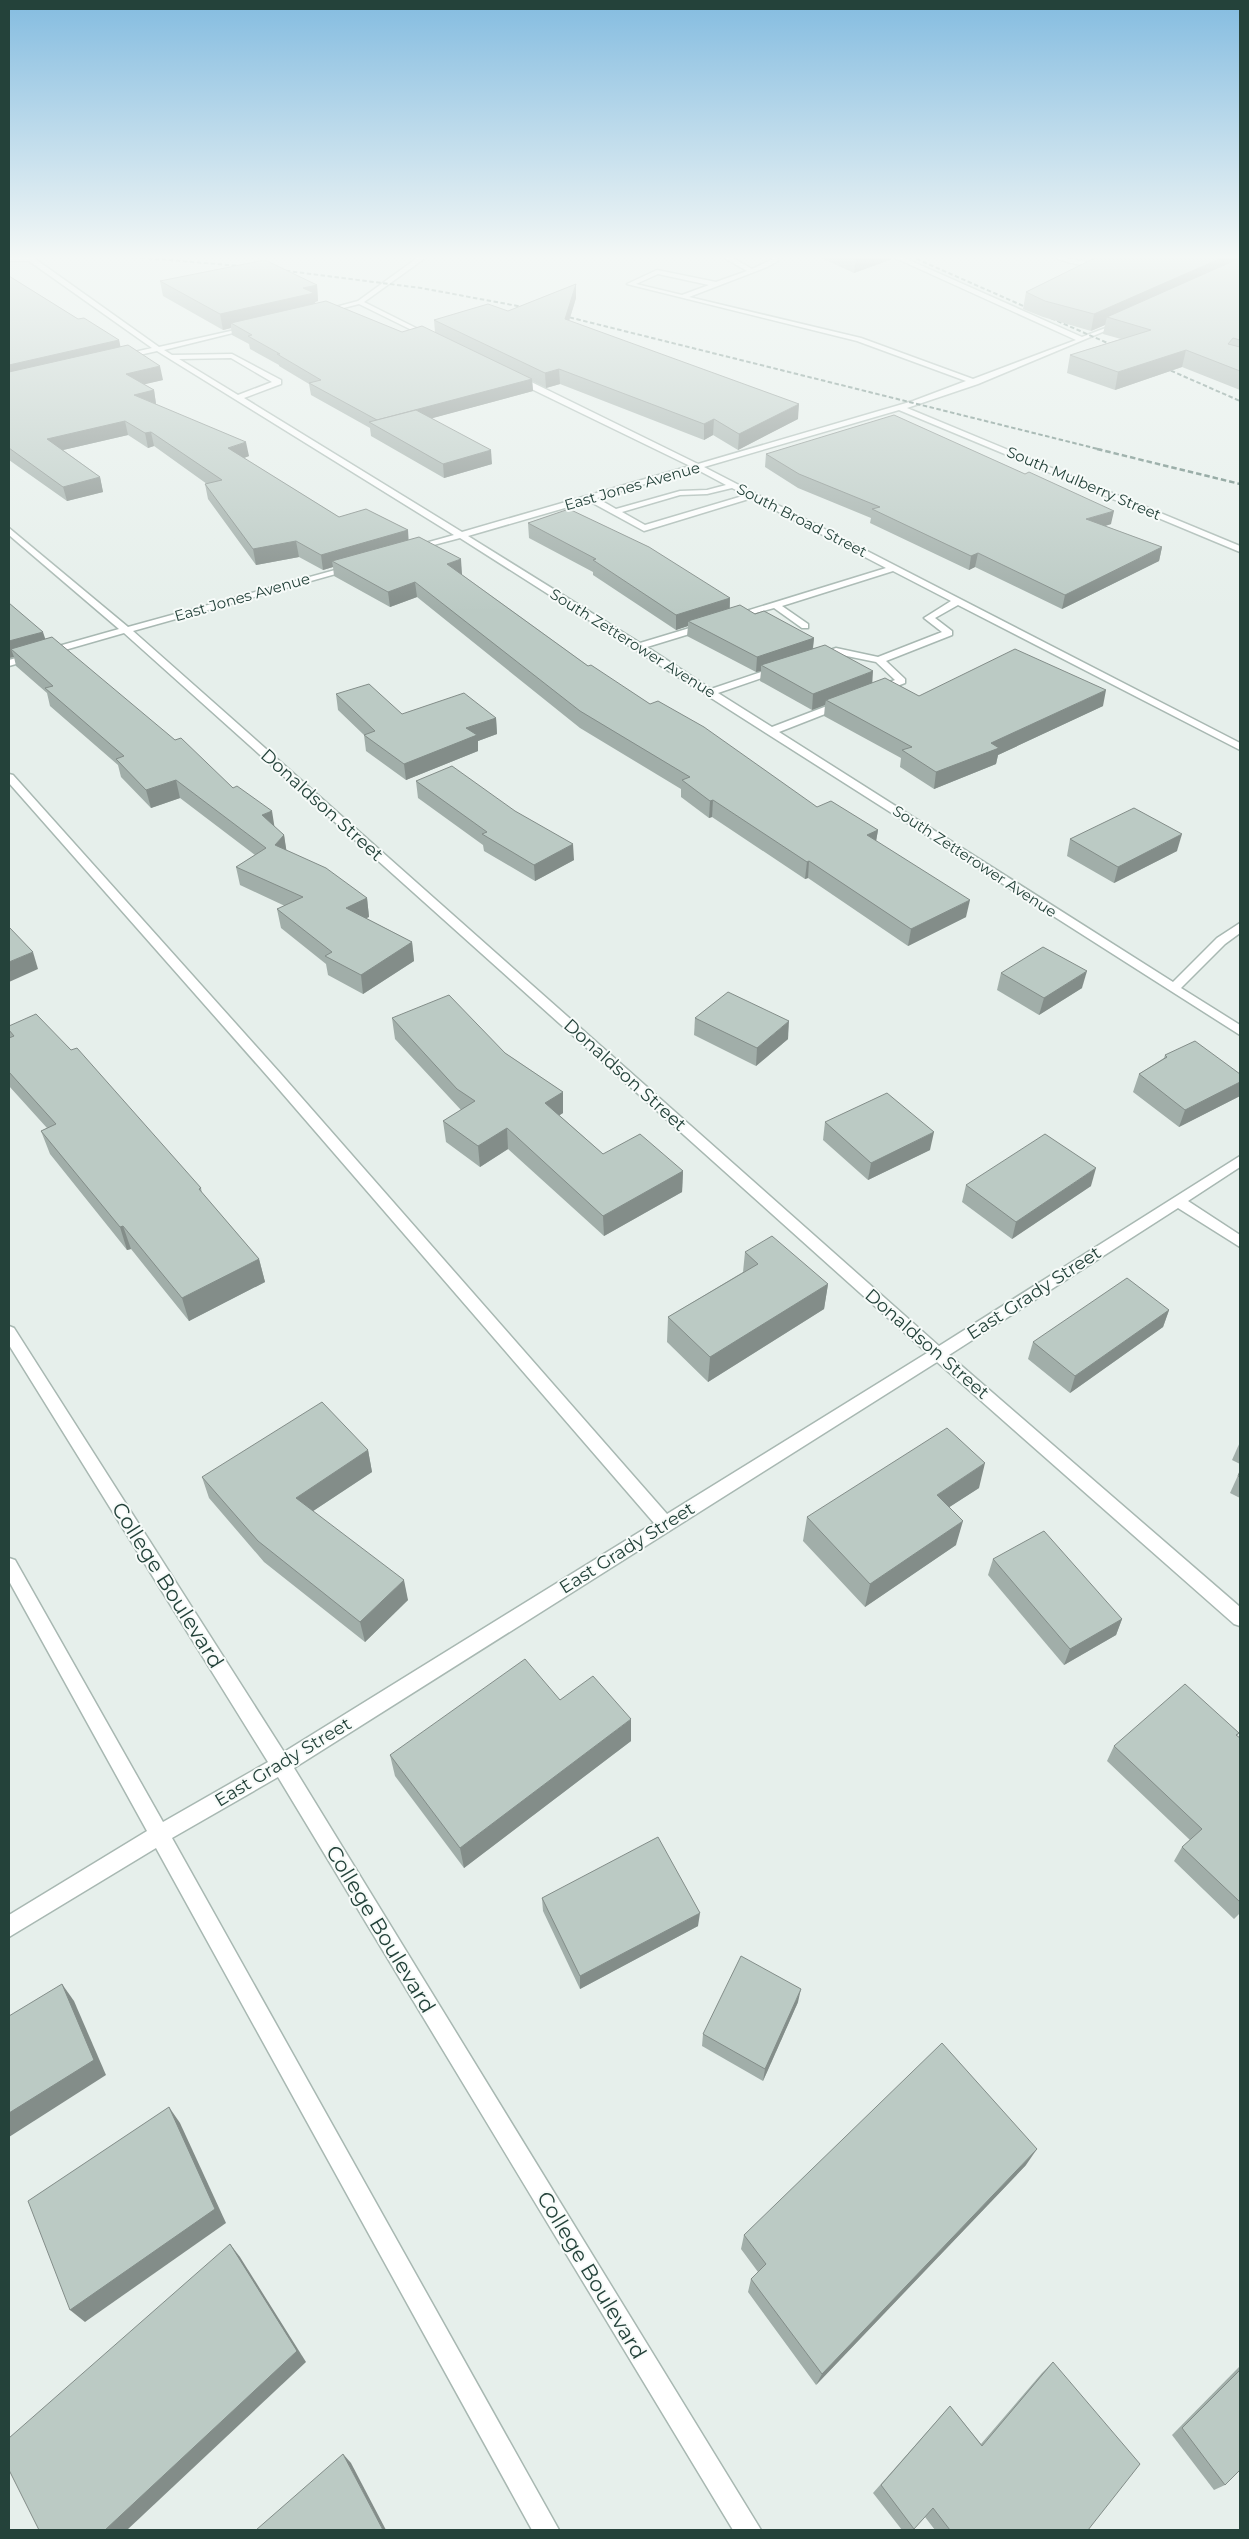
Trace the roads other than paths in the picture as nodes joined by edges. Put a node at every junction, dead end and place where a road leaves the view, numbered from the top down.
1 (199, 374) edge
2 (265, 374) edge
3 (507, 374) edge
4 (955, 374) edge
5 (994, 374) edge
6 (975, 382) junction
7 (238, 398) junction
8 (900, 408) junction
9 (698, 467) junction
10 (734, 485) junction
11 (754, 496) junction
12 (590, 498) junction
13 (614, 512) junction
14 (9, 531) edge
15 (463, 535) junction
16 (1240, 549) edge
17 (406, 551) edge
18 (360, 564) edge
19 (894, 568) junction
20 (958, 601) junction
21 (775, 605) junction
22 (805, 626) dead end
23 (125, 629) junction
24 (638, 647) junction
25 (809, 660) edge
26 (879, 660) junction
27 (9, 664) edge
28 (791, 666) edge
29 (711, 692) junction
30 (771, 731) junction
31 (1240, 747) edge
32 (9, 777) edge
33 (1240, 927) edge
34 (1174, 988) junction
35 (1240, 1030) edge
36 (1240, 1161) edge
37 (1178, 1201) junction
38 (1240, 1242) edge
39 (9, 1332) edge
40 (938, 1354) junction
41 (665, 1524) junction
42 (9, 1565) edge
43 (1240, 1618) edge
44 (281, 1765) junction
45 (158, 1836) junction
46 (9, 1927) edge
47 (546, 2530) edge
48 (748, 2530) edge

1 - 7 street, South Zetterower Avenue
2 - 7 street
3 - 9 street, South Broad Street
4 - 6 street
5 - 6 street, East Jones Avenue
6 - 8 street, East Jones Avenue
7 - 15 street, South Zetterower Avenue
8 - 9 street, East Jones Avenue
8 - 16 street, South Mulberry Street
9 - 10 street, South Broad Street
9 - 12 street, East Jones Avenue
10 - 11 street, South Broad Street
10 - 13 street
11 - 13 street
11 - 19 street, South Broad Street
12 - 13 street
12 - 15 street, East Jones Avenue
14 - 23 street, Donaldson Street
15 - 17 street, East Jones Avenue
15 - 24 street, South Zetterower Avenue
18 - 23 street, East Jones Avenue
19 - 20 street, South Broad Street
19 - 21 street
20 - 26 street
20 - 31 street, South Broad Street
21 - 22 street
21 - 24 street
23 - 27 street, East Jones Avenue
23 - 40 street, Donaldson Street
24 - 29 street, South Zetterower Avenue
25 - 26 street
26 - 30 street
28 - 29 street
29 - 30 street, South Zetterower Avenue
30 - 34 street, South Zetterower Avenue
32 - 41 street
33 - 34 street
34 - 35 street, South Zetterower Avenue
36 - 37 street, East Grady Street
37 - 38 street
37 - 40 street, East Grady Street
39 - 44 street, College Boulevard
40 - 41 street, East Grady Street
40 - 43 street, Donaldson Street
41 - 44 street, East Grady Street
42 - 45 street
44 - 45 street, East Grady Street
44 - 48 street, College Boulevard
45 - 46 street, East Grady Street
45 - 47 street

